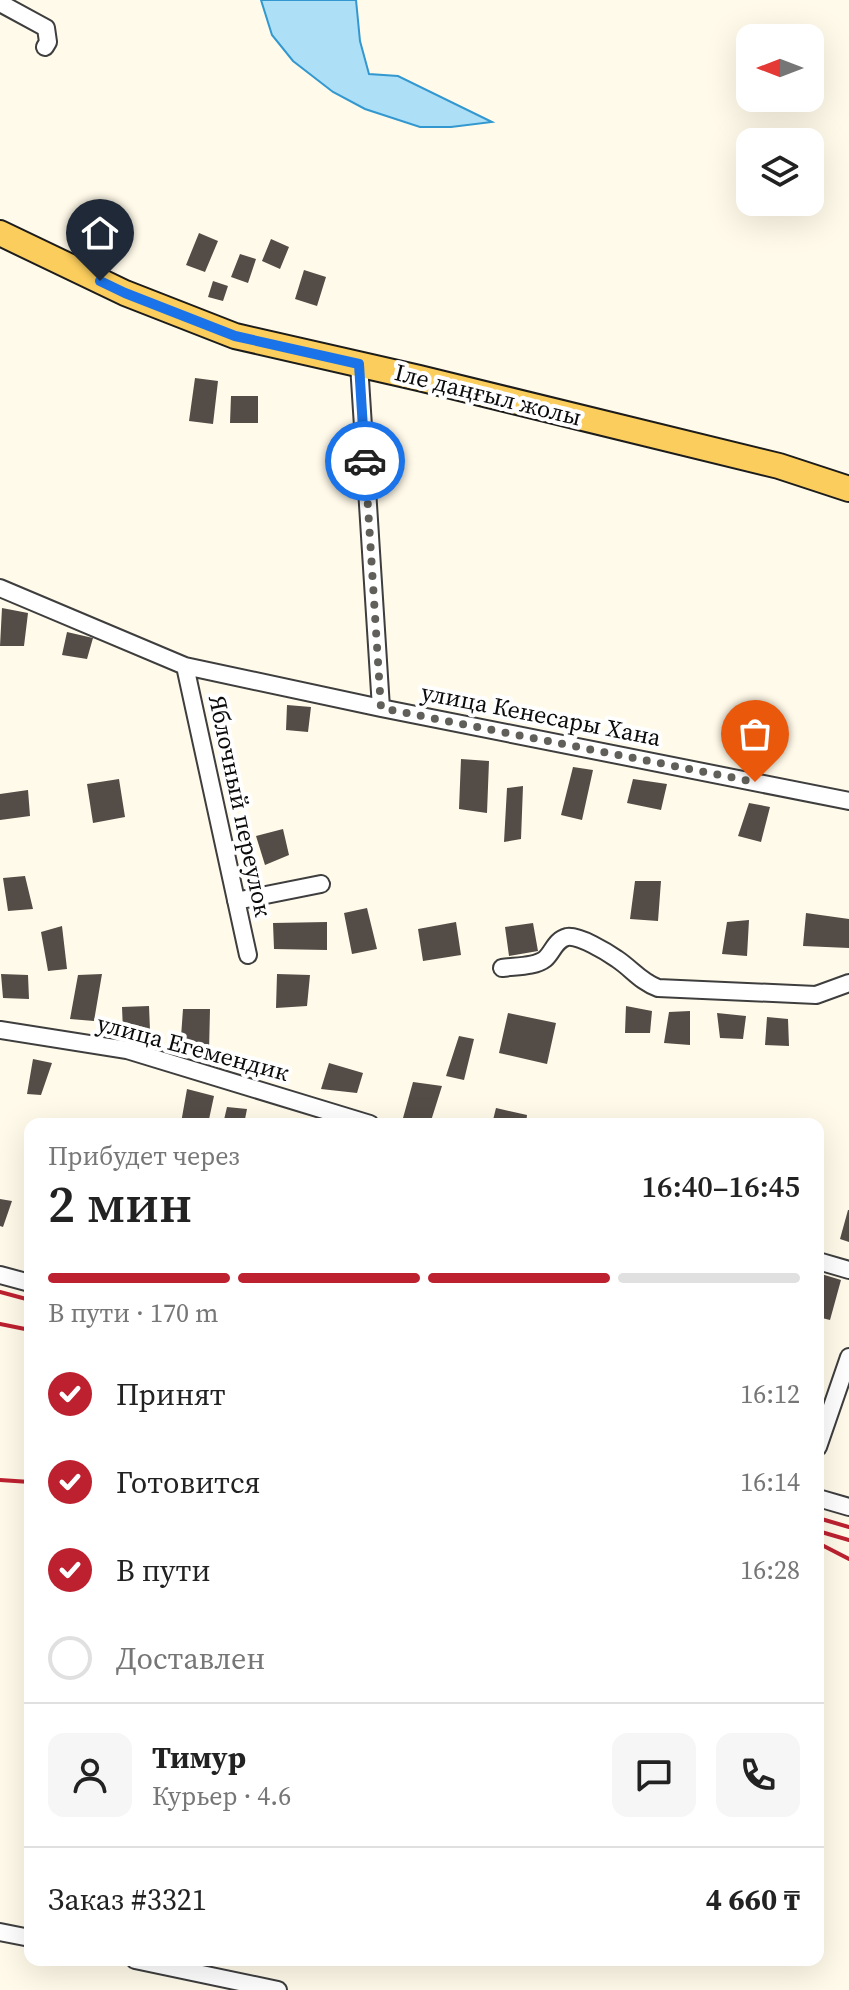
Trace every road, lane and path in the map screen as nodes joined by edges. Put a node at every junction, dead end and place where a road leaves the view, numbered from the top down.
1 (0, 3) edge
2 (45, 47) dead end
3 (0, 233) edge
4 (359, 364) junction
5 (849, 489) edge
6 (0, 588) edge
7 (185, 666) junction
8 (381, 708) junction
9 (849, 801) edge
10 (321, 884) dead end
11 (236, 901) junction
12 (248, 955) dead end
13 (502, 968) dead end
14 (849, 983) edge
15 (0, 1030) edge
16 (350, 1118) edge
17 (824, 1263) edge
18 (849, 1270) edge
19 (0, 1275) edge
20 (24, 1281) edge
21 (849, 1357) edge
22 (824, 1430) edge
23 (824, 1500) edge
24 (849, 1507) edge
25 (0, 1932) edge
26 (24, 1937) edge
27 (164, 1966) edge
28 (278, 1990) edge

1 - 2 street
3 - 4 main road, Іле даңғыл жолы
4 - 5 main road, Іле даңғыл жолы
4 - 8 street
6 - 7 street, улица Кенесары Хана
7 - 8 street, улица Кенесары Хана
7 - 11 street, Яблочный переулок
8 - 9 street, улица Кенесары Хана
10 - 11 street
11 - 12 street, Яблочный переулок
13 - 14 street
15 - 16 street, улица Егемендик
17 - 18 street
19 - 20 street
21 - 22 street
23 - 24 street
25 - 26 street
27 - 28 street

